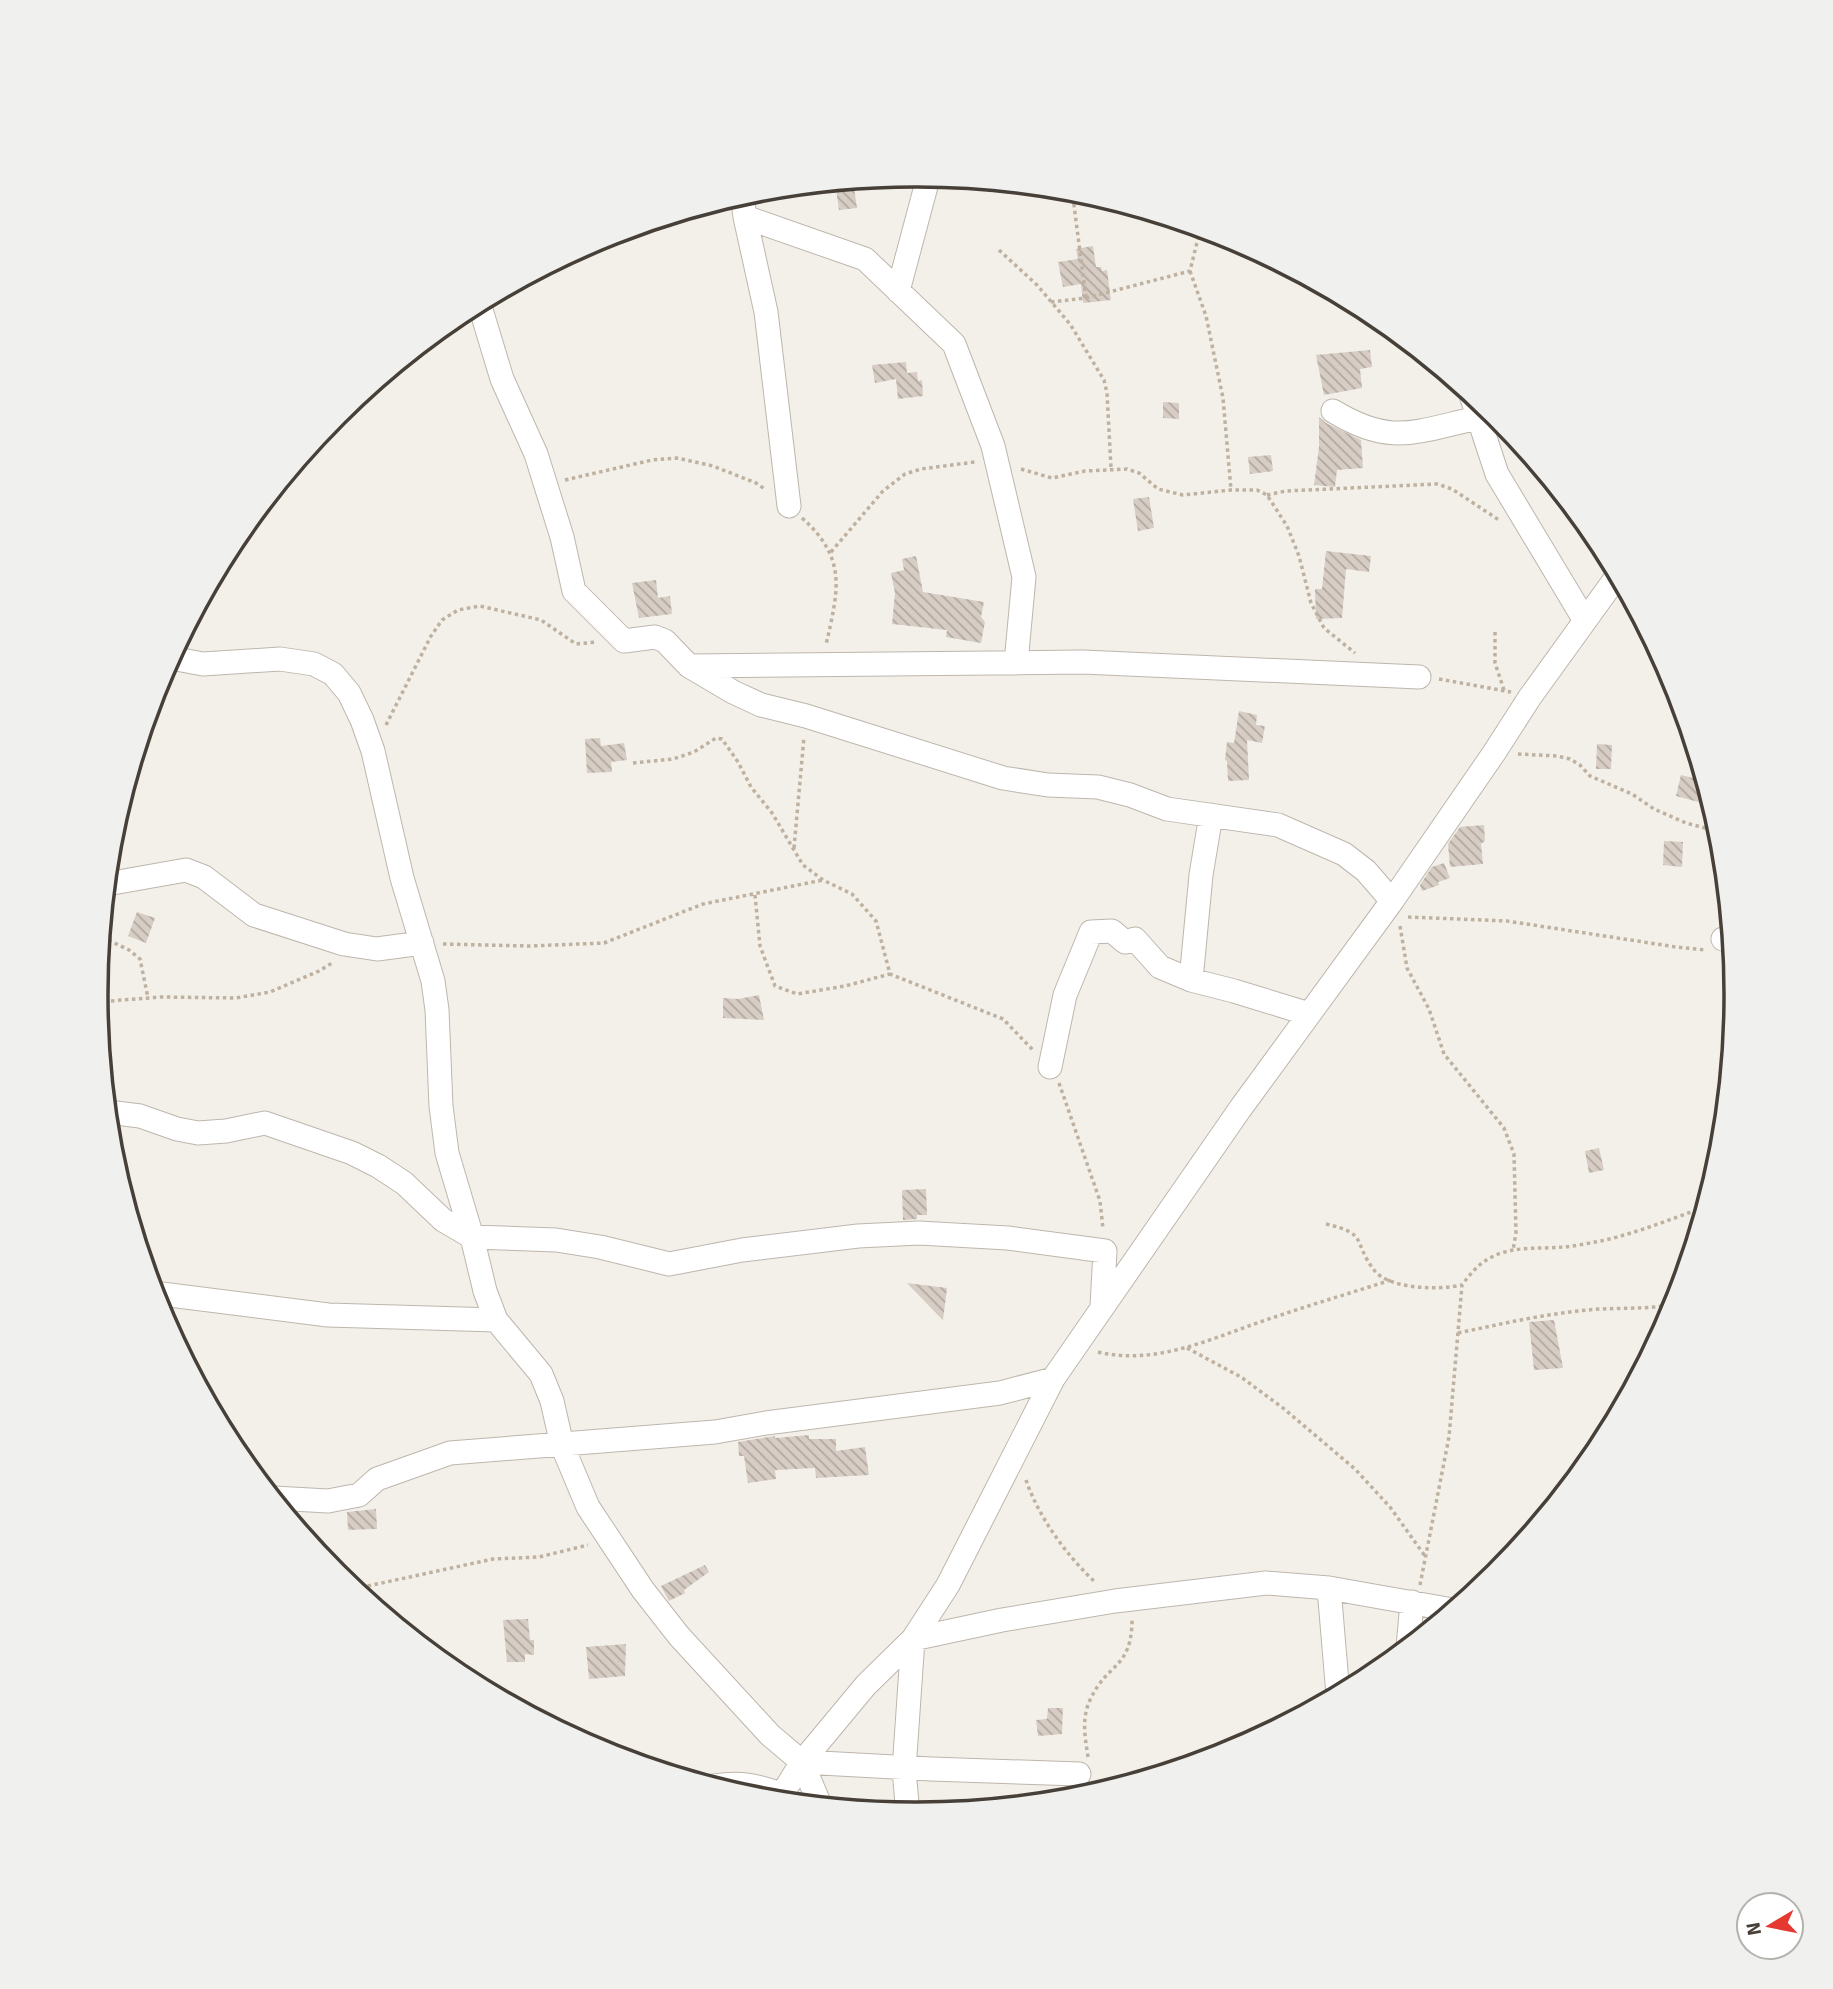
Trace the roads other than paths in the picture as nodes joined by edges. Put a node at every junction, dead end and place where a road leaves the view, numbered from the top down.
1 (926, 187) edge
2 (744, 206) edge
3 (898, 291) junction
4 (482, 314) edge
5 (1333, 411) dead end
6 (1476, 412) edge
7 (1478, 418) junction
8 (789, 506) road end
9 (1611, 584) edge
10 (1584, 619) junction
11 (181, 660) edge
12 (1016, 663) junction
13 (689, 666) junction
14 (1419, 677) road end
15 (1211, 816) junction
16 (116, 882) edge
17 (1392, 901) junction
18 (422, 943) junction
19 (1191, 980) junction
20 (1309, 1014) junction
21 (1050, 1067) road end
22 (117, 1113) edge
23 (472, 1237) junction
24 (166, 1295) edge
25 (1102, 1306) junction
26 (496, 1320) junction
27 (1053, 1379) junction
28 (562, 1445) junction
29 (285, 1499) edge
30 (1329, 1587) junction
31 (1414, 1602) junction
32 (1442, 1608) edge
33 (1410, 1635) edge
34 (913, 1639) junction
35 (1337, 1683) edge
36 (802, 1762) junction
37 (904, 1768) junction
38 (1084, 1769) road end
39 (784, 1791) edge
40 (816, 1797) edge
41 (907, 1802) edge

1 - 3 street
2 - 3 street
2 - 8 street
3 - 12 street
4 - 13 street
5 - 7 street
6 - 7 street
7 - 10 street
9 - 10 street
10 - 17 street
11 - 18 street
12 - 13 street
12 - 14 street
13 - 15 street
15 - 17 street
15 - 19 street
16 - 18 street
17 - 20 street
18 - 23 street
19 - 20 street
19 - 21 street
20 - 25 street
22 - 23 street
23 - 25 street
23 - 26 street
24 - 26 street
25 - 27 street
26 - 28 street
27 - 28 street
27 - 34 street
28 - 29 street
28 - 36 street
30 - 31 street
30 - 34 street
30 - 35 street
31 - 32 street
31 - 33 street
34 - 36 street
34 - 37 street
36 - 37 street
36 - 39 street
36 - 40 street
37 - 38 street
37 - 41 street

